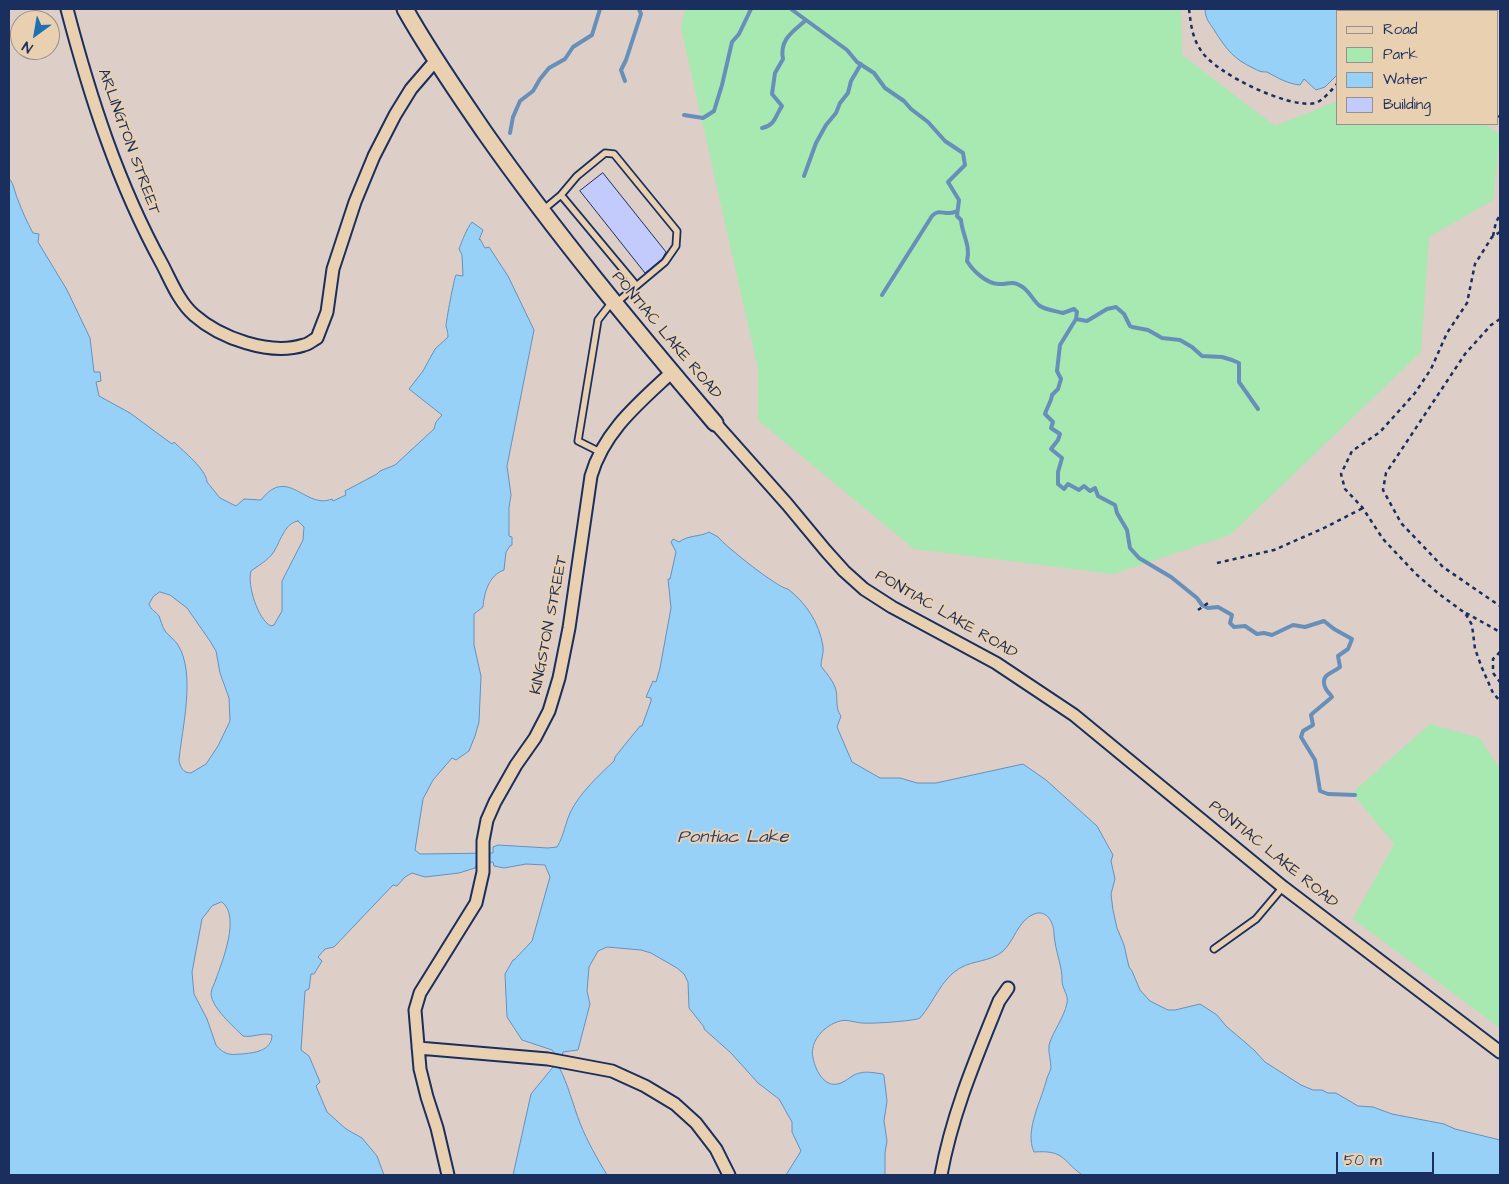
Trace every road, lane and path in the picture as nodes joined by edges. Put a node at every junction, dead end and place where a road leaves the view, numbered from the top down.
1 (67, 9) edge
2 (405, 9) edge
3 (1189, 9) edge
4 (436, 60) junction
5 (1336, 85) edge
6 (561, 195) junction
7 (541, 211) junction
8 (1500, 215) edge
9 (1500, 232) edge
10 (1492, 238) junction
11 (636, 285) junction
12 (614, 302) junction
13 (1500, 319) edge
14 (672, 372) junction
15 (715, 423) joint
16 (600, 452) junction
17 (1363, 508) junction
18 (1217, 563) dead end
19 (1208, 603) dead end
20 (1500, 606) edge
21 (1198, 610) dead end
22 (1465, 612) junction
23 (1500, 632) edge
24 (1500, 652) edge
25 (1500, 682) edge
26 (1500, 701) edge
27 (1283, 887) junction
28 (1214, 949) dead end
29 (1008, 988) dead end
30 (418, 1048) junction
31 (1500, 1052) edge
32 (448, 1175) edge
33 (729, 1175) edge
34 (941, 1175) edge

1 - 4 street, ARLINGTON STREET
2 - 4 street, PONTIAC LAKE ROAD
3 - 5 path
4 - 7 street, PONTIAC LAKE ROAD
6 - 7 lane
6 - 11 lane
6 - 11 lane
7 - 12 street, PONTIAC LAKE ROAD
8 - 10 path
9 - 10 path
10 - 17 path
11 - 12 lane
12 - 14 street, PONTIAC LAKE ROAD
12 - 16 lane
13 - 20 path
14 - 15 street, PONTIAC LAKE ROAD
14 - 16 street, KINGSTON STREET
15 - 27 street, PONTIAC LAKE ROAD
16 - 30 street, KINGSTON STREET
17 - 18 path
17 - 22 path
19 - 21 path
22 - 23 path
22 - 26 path
24 - 25 path
27 - 28 lane
27 - 31 street, PONTIAC LAKE ROAD
29 - 34 street
30 - 32 street, KINGSTON STREET
30 - 33 street

